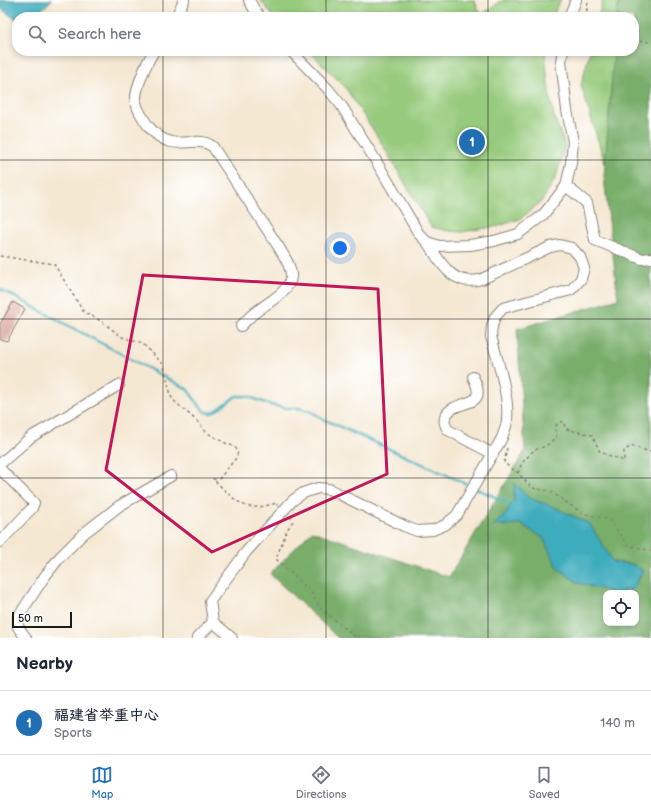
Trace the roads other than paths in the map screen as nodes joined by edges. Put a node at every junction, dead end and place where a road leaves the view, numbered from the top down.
1 (184, 0) edge
2 (249, 0) edge
3 (576, 0) edge
4 (178, 12) edge
5 (256, 12) edge
6 (571, 12) edge
7 (151, 56) edge
8 (296, 56) edge
9 (562, 56) edge
10 (566, 186) junction
11 (427, 242) junction
12 (651, 258) edge
13 (241, 326) dead end
14 (473, 377) dead end
15 (119, 385) dead end
16 (493, 454) junction
17 (0, 464) edge
18 (0, 469) edge
19 (171, 476) dead end
20 (0, 542) edge
21 (213, 622) junction
22 (26, 638) edge
23 (197, 638) edge
24 (232, 638) edge

1 - 4 street
2 - 5 street
3 - 6 street
7 - 13 street
8 - 11 street
9 - 10 street
10 - 11 street
10 - 12 street
11 - 16 street
14 - 16 street
15 - 17 street
16 - 21 street
18 - 20 street
19 - 22 street
21 - 23 street
21 - 24 street

